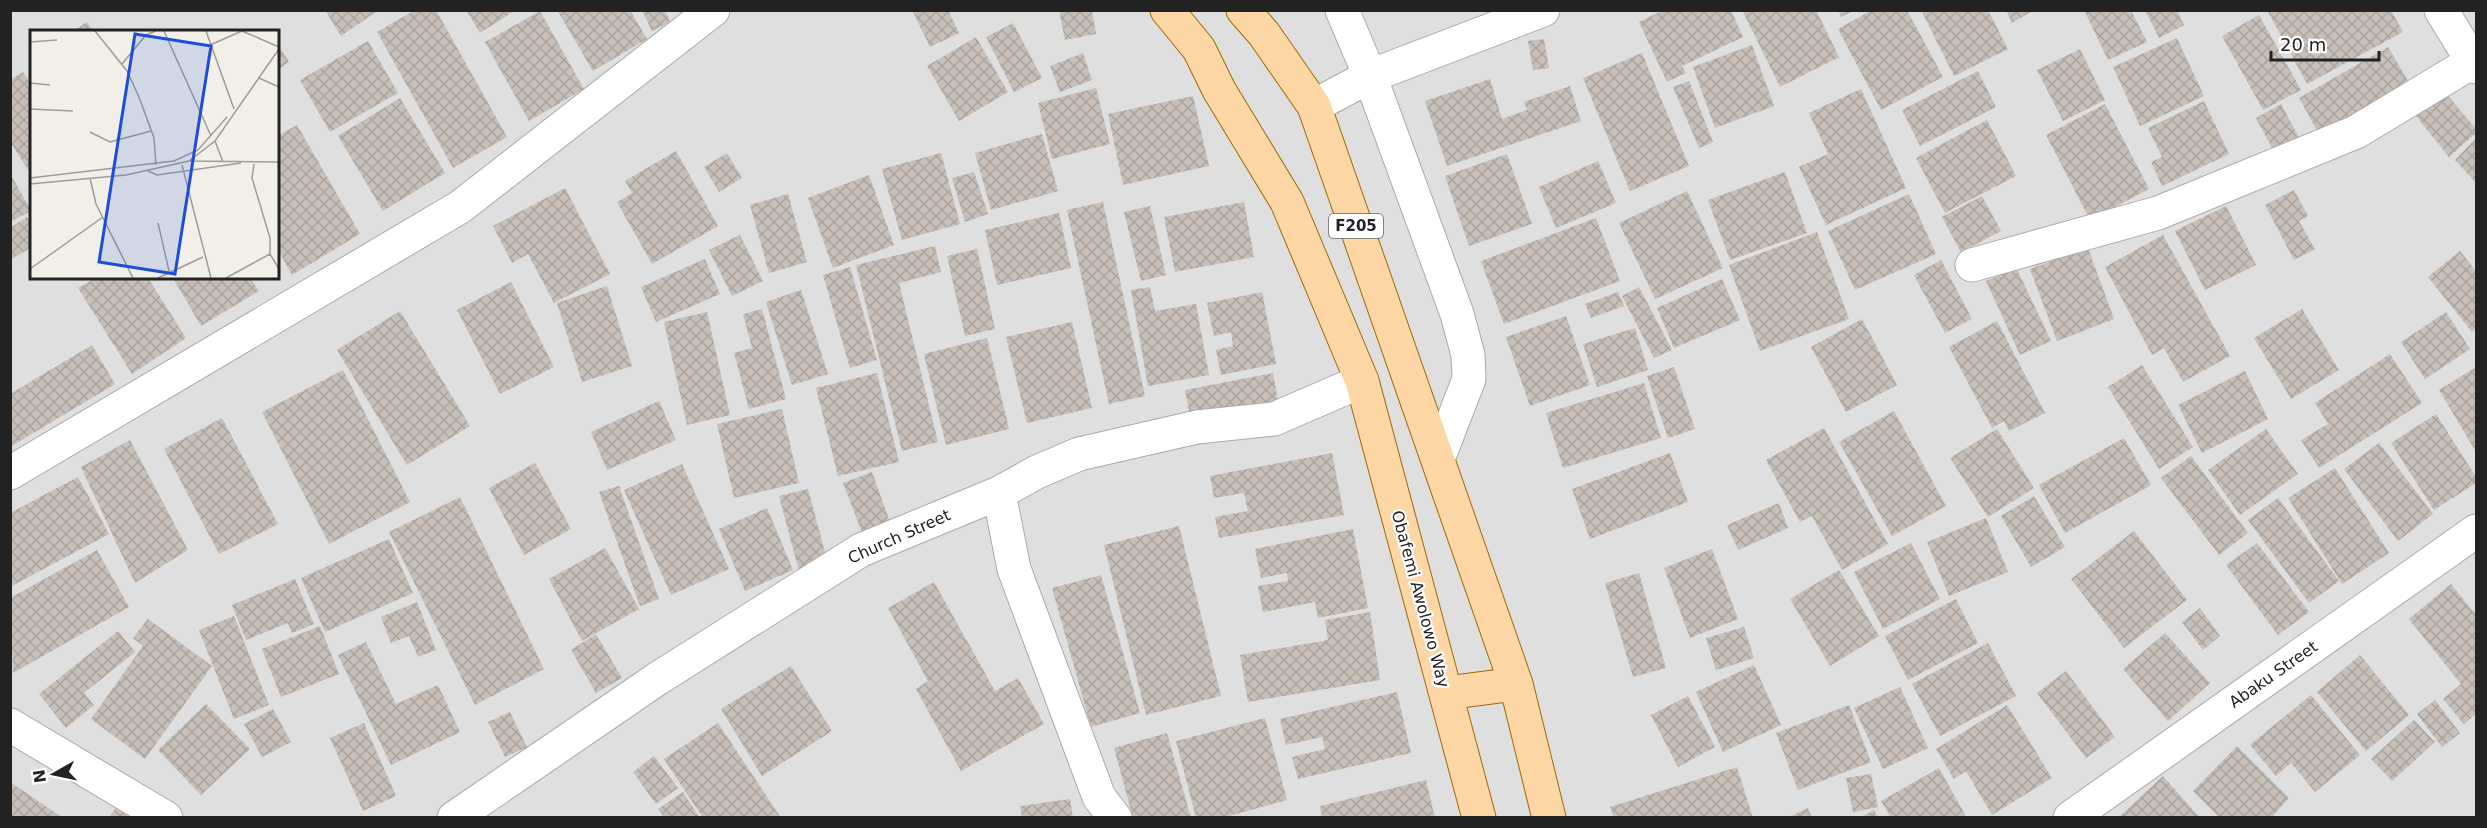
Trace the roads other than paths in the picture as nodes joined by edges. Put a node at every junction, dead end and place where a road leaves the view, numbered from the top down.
1 (712, 10) edge
2 (1167, 10) edge
3 (1243, 10) edge
4 (1342, 10) edge
5 (1543, 10) edge
6 (2440, 10) edge
7 (2474, 64) edge
8 (1370, 76) junction
9 (1314, 106) junction
10 (1972, 265) dead end
11 (1362, 381) junction
12 (1438, 459) junction
13 (10, 473) edge
14 (999, 493) junction
15 (2476, 531) edge
16 (1516, 684) junction
17 (1446, 693) junction
18 (10, 725) edge
19 (166, 818) edge
20 (454, 818) edge
21 (1115, 818) edge
22 (1479, 818) edge
23 (1550, 818) edge
24 (2070, 818) edge

1 - 13 street
2 - 11 main road, Obafemi Awolowo Way
3 - 9 main road, F205
4 - 8 street
5 - 8 street
6 - 7 street
7 - 10 street
8 - 9 street
8 - 12 street
9 - 12 main road, F205
11 - 14 street, Church Street
11 - 17 main road, Obafemi Awolowo Way
12 - 16 main road, F205
14 - 20 street, Church Street
14 - 21 street
15 - 24 street, Abaku Street
16 - 17 main road
16 - 23 main road, F205
17 - 22 main road, Obafemi Awolowo Way
18 - 19 street

